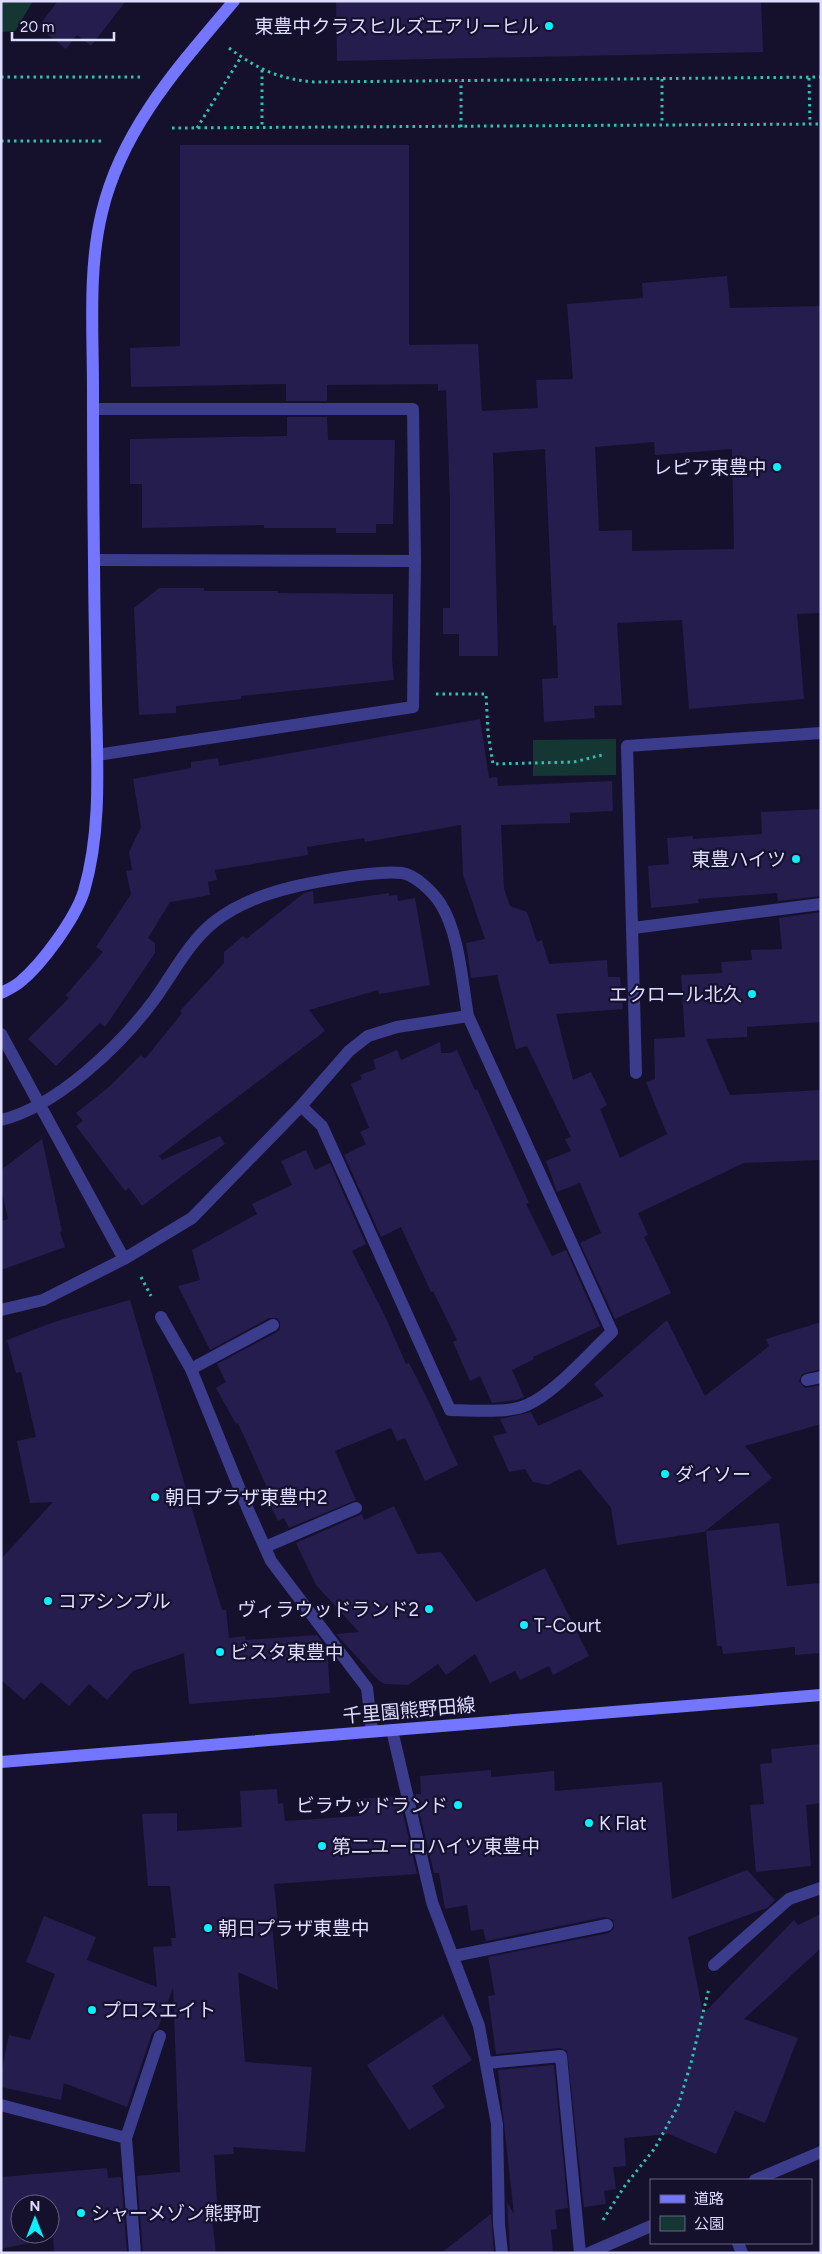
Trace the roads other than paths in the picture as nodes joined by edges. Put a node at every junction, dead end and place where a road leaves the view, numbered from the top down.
1 (234, 1) edge
2 (93, 410) junction
3 (94, 560) junction
4 (415, 561) junction
5 (821, 733) edge
6 (97, 755) junction
7 (821, 904) edge
8 (633, 928) junction
9 (1, 993) edge
10 (468, 1016) junction
11 (1, 1034) edge
12 (636, 1073) dead end
13 (39, 1104) junction
14 (301, 1106) junction
15 (1, 1120) edge
16 (124, 1259) junction
17 (1, 1310) edge
18 (162, 1317) road end
19 (273, 1325) dead end
20 (191, 1368) junction
21 (821, 1377) edge
22 (807, 1380) dead end
23 (356, 1508) dead end
24 (265, 1547) junction
25 (821, 1695) edge
26 (392, 1730) junction
27 (372, 1732) junction
28 (1, 1762) edge
29 (821, 1888) edge
30 (607, 1926) dead end
31 (454, 1956) junction
32 (714, 1965) road end
33 (160, 2036) dead end
34 (487, 2062) junction
35 (1, 2105) edge
36 (126, 2138) junction
37 (821, 2152) edge
38 (757, 2179) edge
39 (650, 2226) edge
40 (135, 2253) edge
41 (502, 2253) edge
42 (580, 2253) edge
43 (589, 2253) edge

1 - 2 street
2 - 3 street
2 - 4 street
3 - 4 street
3 - 6 street
4 - 6 street
5 - 8 street
6 - 9 street
7 - 8 street
8 - 12 street
10 - 13 street
10 - 14 street
10 - 14 street
11 - 13 street
13 - 15 street
13 - 16 street
14 - 16 street
16 - 17 street
18 - 20 street
19 - 20 street
20 - 24 street
21 - 22 street
23 - 24 street
24 - 27 street
25 - 26 street, 千里園熊野田線
26 - 27 street, 千里園熊野田線
26 - 31 street
27 - 28 street, 千里園熊野田線
29 - 32 street
30 - 31 street
31 - 34 street
33 - 36 street
34 - 41 street
34 - 42 street
35 - 36 street
36 - 40 street
37 - 38 street
39 - 43 street

